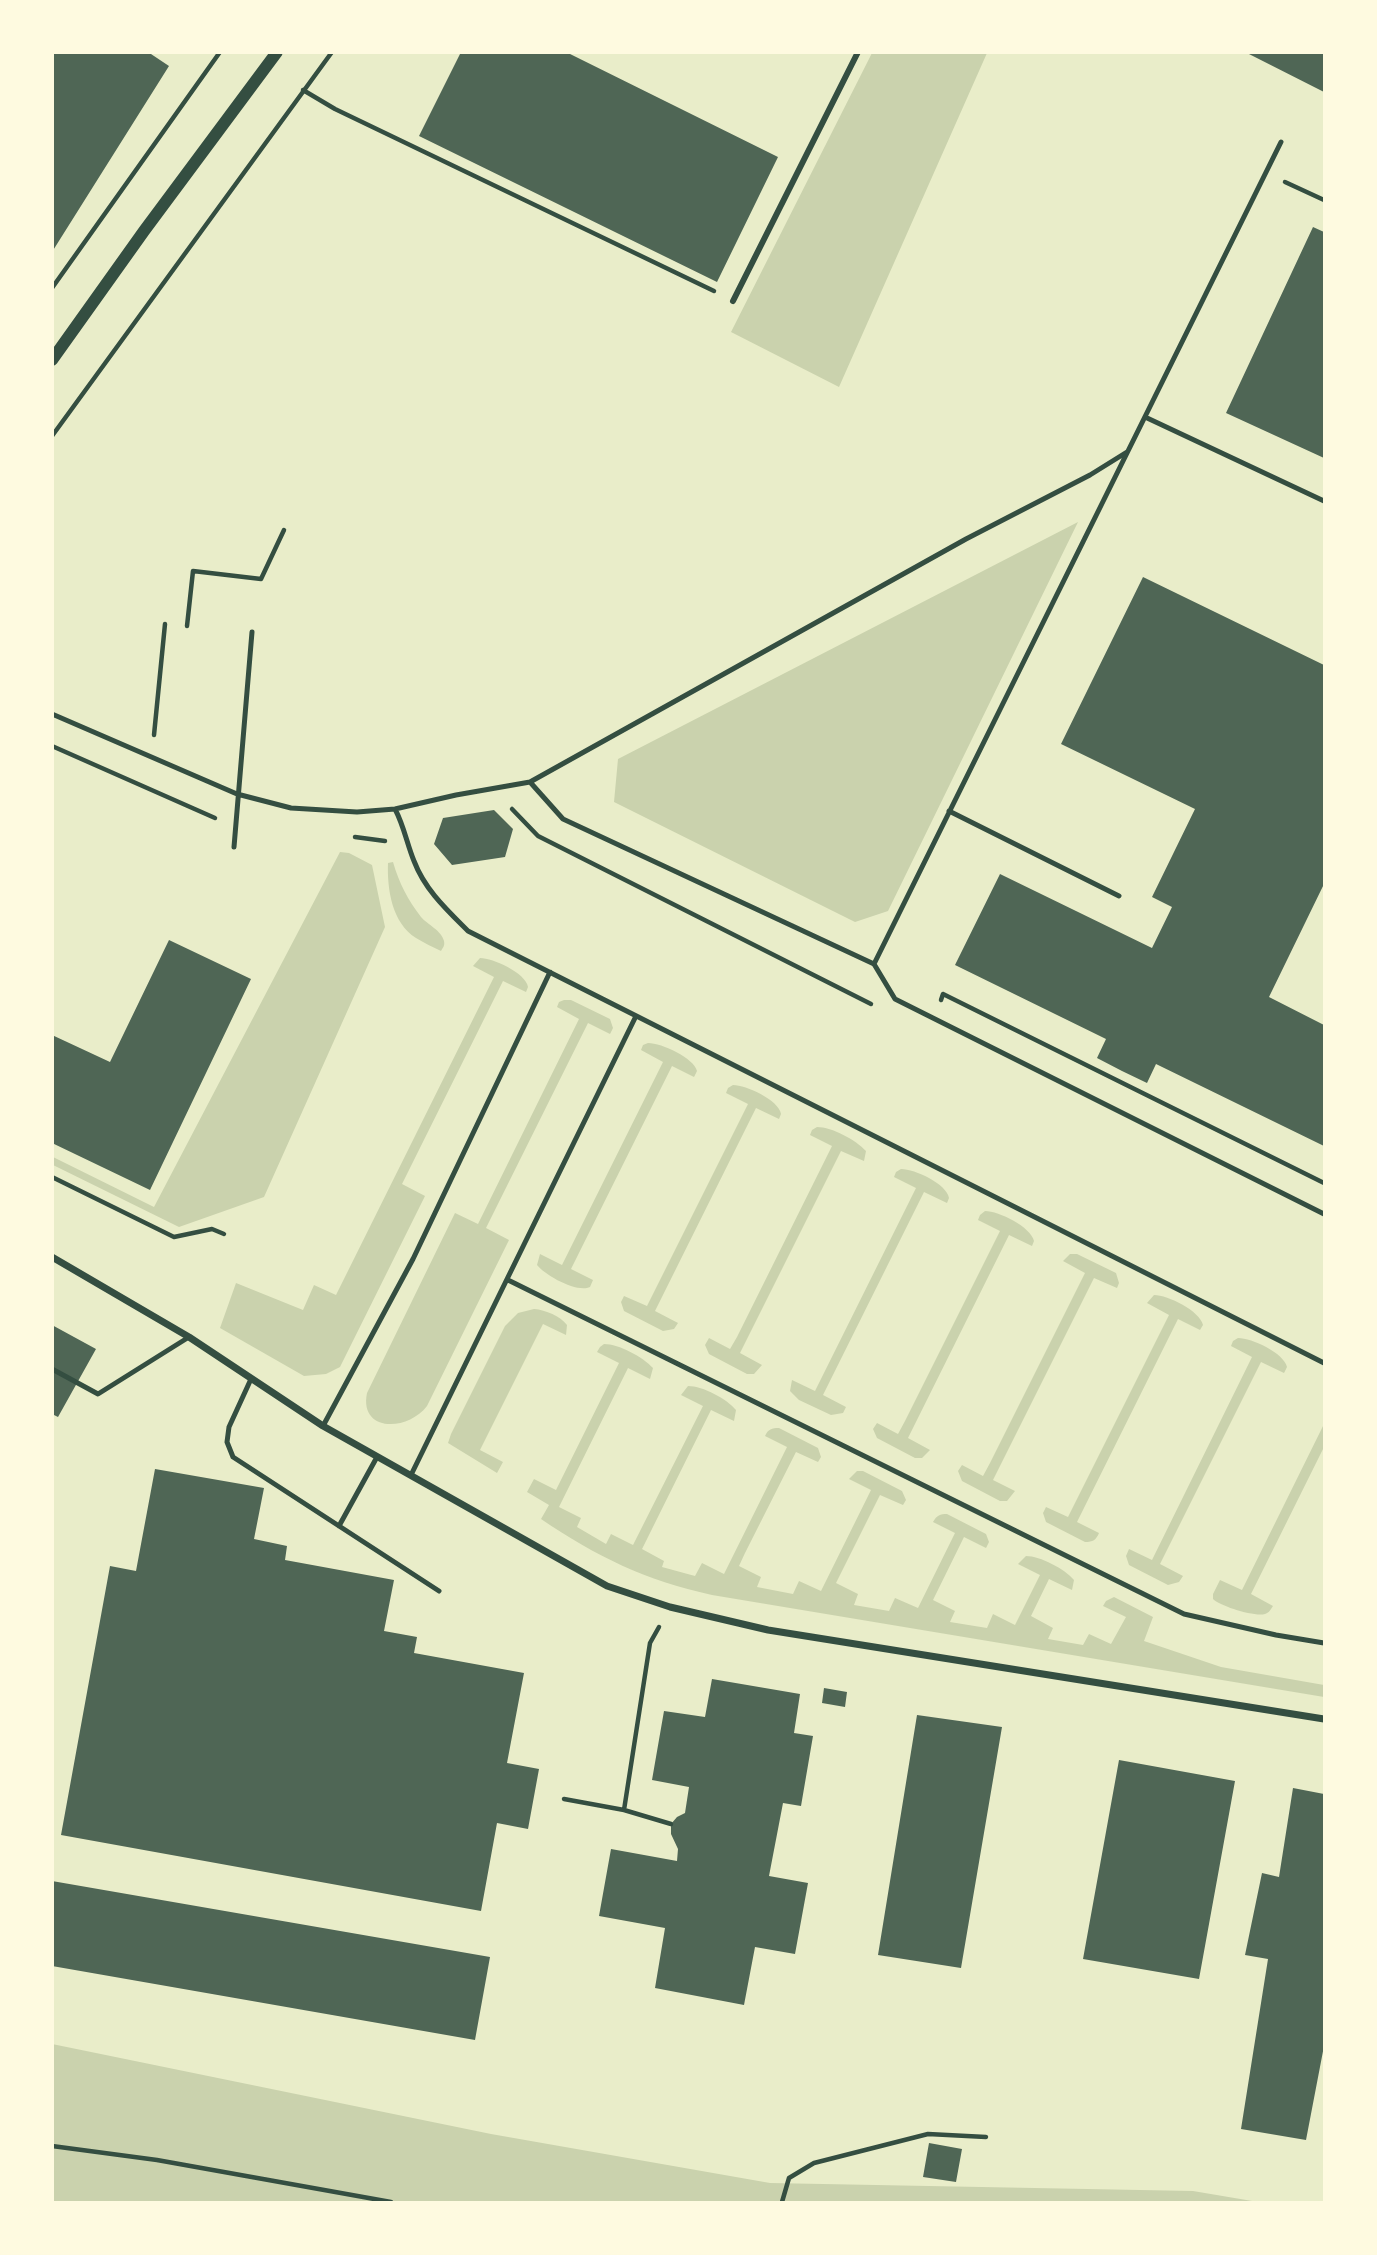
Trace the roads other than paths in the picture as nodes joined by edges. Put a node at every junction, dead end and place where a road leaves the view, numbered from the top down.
1 (277, 52) edge
2 (858, 52) edge
3 (1280, 142) dead end
4 (733, 301) road end
5 (52, 360) edge
6 (1145, 417) junction
7 (1127, 452) junction
8 (1325, 501) edge
9 (252, 632) dead end
10 (52, 714) edge
11 (530, 782) junction
12 (237, 794) junction
13 (395, 809) junction
14 (949, 811) junction
15 (234, 847) dead end
16 (1119, 896) dead end
17 (874, 964) junction
18 (550, 972) junction
19 (636, 1016) junction
20 (1325, 1214) edge
21 (52, 1258) edge
22 (508, 1280) junction
23 (189, 1337) junction
24 (1325, 1363) edge
25 (52, 1369) edge
26 (251, 1380) junction
27 (323, 1426) junction
28 (377, 1457) junction
29 (411, 1475) junction
30 (339, 1526) junction
31 (439, 1591) dead end
32 (1325, 1643) edge
33 (1325, 1719) edge

1 - 5 street
2 - 4 street
3 - 6 lane
6 - 7 lane
6 - 8 lane
7 - 11 lane
7 - 14 lane
9 - 12 lane
10 - 12 lane
11 - 13 lane
11 - 17 lane
12 - 13 lane
12 - 15 lane
13 - 18 lane
14 - 16 lane
14 - 17 lane
17 - 20 lane
18 - 19 lane
18 - 27 lane
19 - 22 lane
19 - 24 lane
21 - 23 street
22 - 29 lane
22 - 32 lane
23 - 25 lane
23 - 26 street
26 - 27 street
26 - 30 lane
27 - 28 street
28 - 29 street
28 - 30 lane
29 - 33 street
30 - 31 lane

